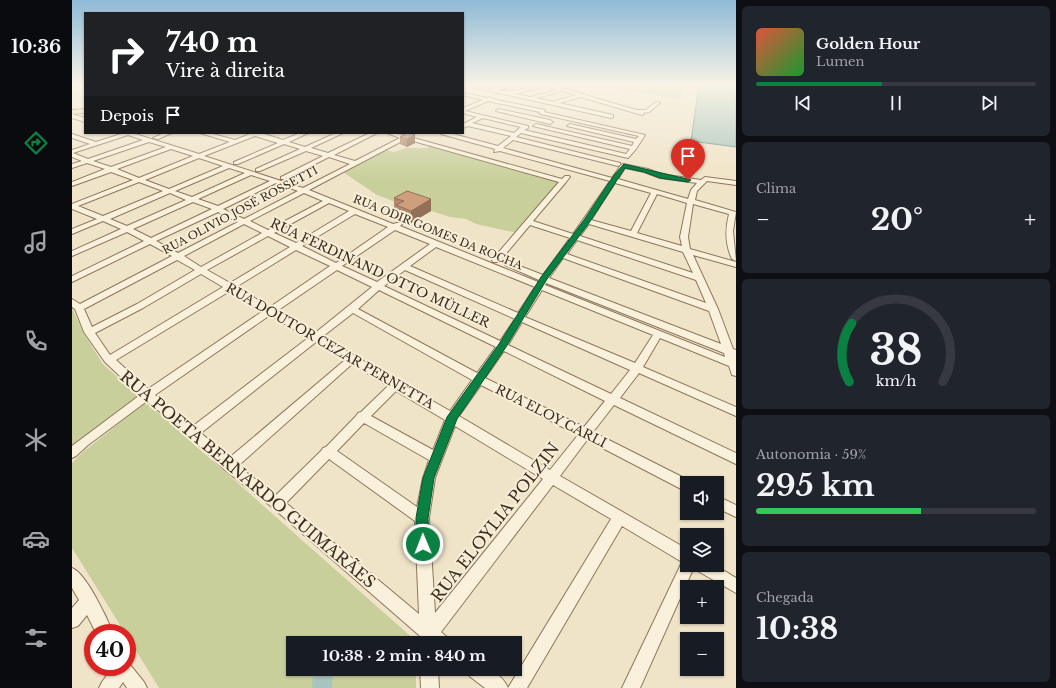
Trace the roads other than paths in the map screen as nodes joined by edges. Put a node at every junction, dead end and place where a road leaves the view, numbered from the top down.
1 (523, 116) edge
2 (538, 116) edge
3 (556, 116) edge
4 (565, 116) edge
5 (587, 116) edge
6 (482, 117) joint
7 (562, 118) junction
8 (535, 119) junction
9 (583, 120) junction
10 (558, 124) dead end
11 (466, 125) edge
12 (527, 126) junction
13 (644, 130) dead end
14 (521, 131) junction
15 (558, 131) junction
16 (125, 134) edge
17 (131, 134) edge
18 (143, 134) edge
19 (166, 134) edge
20 (207, 134) edge
21 (253, 134) edge
22 (258, 134) edge
23 (303, 134) edge
24 (338, 134) edge
25 (372, 134) edge
26 (394, 134) edge
27 (410, 134) edge
28 (447, 134) edge
29 (459, 134) edge
30 (72, 136) edge
31 (405, 137) junction
32 (514, 137) junction
33 (156, 138) junction
34 (552, 138) junction
35 (149, 140) junction
36 (637, 141) junction
37 (235, 142) junction
38 (284, 142) junction
39 (96, 144) junction
40 (542, 145) junction
41 (172, 148) junction
42 (501, 148) junction
43 (634, 148) junction
44 (305, 149) junction
45 (72, 152) edge
46 (72, 155) edge
47 (203, 155) junction
48 (330, 155) junction
49 (487, 159) junction
50 (88, 161) junction
51 (355, 163) junction
52 (232, 164) junction
53 (621, 165) junction
54 (72, 166) edge
55 (574, 169) junction
56 (112, 170) junction
57 (255, 171) junction
58 (615, 178) junction
59 (279, 179) junction
60 (139, 180) junction
61 (703, 180) junction
62 (564, 181) junction
63 (736, 183) edge
64 (72, 184) edge
65 (307, 188) junction
66 (169, 191) junction
67 (655, 191) junction
68 (691, 199) junction
69 (192, 200) junction
70 (329, 200) junction
71 (72, 206) edge
72 (217, 209) junction
73 (735, 210) edge
74 (355, 211) junction
75 (103, 219) junction
76 (587, 221) junction
77 (243, 222) junction
78 (529, 222) junction
79 (398, 224) junction
80 (128, 229) junction
81 (72, 232) edge
82 (267, 234) junction
83 (633, 234) junction
84 (575, 237) junction
85 (150, 241) junction
86 (436, 243) junction
87 (295, 246) junction
88 (686, 249) junction
89 (72, 254) edge
90 (562, 255) junction
91 (177, 256) junction
92 (736, 259) edge
93 (496, 260) junction
94 (736, 265) edge
95 (335, 266) junction
96 (406, 267) junction
97 (201, 270) junction
98 (698, 278) junction
99 (72, 279) edge
100 (542, 282) junction
101 (378, 286) junction
102 (231, 287) junction
103 (75, 305) edge
104 (352, 309) junction
105 (713, 309) junction
106 (270, 311) junction
107 (519, 318) junction
108 (89, 332) junction
109 (658, 334) junction
110 (316, 337) junction
111 (503, 345) junction
112 (727, 351) junction
113 (736, 354) edge
114 (352, 359) junction
115 (109, 360) junction
116 (734, 364) edge
117 (637, 368) junction
118 (736, 372) edge
119 (479, 379) junction
120 (395, 385) junction
121 (147, 395) junction
122 (613, 399) junction
123 (736, 412) edge
124 (362, 416) junction
125 (452, 417) junction
126 (193, 433) junction
127 (586, 434) junction
128 (327, 451) junction
129 (72, 453) edge
130 (436, 458) junction
131 (736, 459) edge
132 (229, 466) junction
133 (552, 477) junction
134 (680, 482) edge
135 (277, 503) junction
136 (724, 506) edge
137 (736, 512) edge
138 (620, 517) junction
139 (422, 518) junction
140 (680, 553) edge
141 (685, 572) edge
142 (713, 572) edge
143 (72, 576) edge
144 (736, 586) edge
145 (88, 601) junction
146 (72, 620) edge
147 (100, 624) edge
148 (427, 636) edge
149 (429, 636) edge
150 (431, 636) edge
151 (117, 676) edge
152 (129, 676) edge
153 (429, 676) edge
154 (483, 676) edge
155 (108, 688) edge
156 (138, 688) edge
157 (430, 688) edge
158 (499, 688) edge
159 (517, 688) edge
160 (631, 688) edge

1 - 8 street
2 - 8 street
3 - 7 street
4 - 7 street
5 - 9 street
6 - 11 street
6 - 12 street
7 - 9 street
8 - 10 street
8 - 12 street
9 - 13 street
9 - 36 street
11 - 32 street
12 - 14 street
12 - 15 street
14 - 32 street
14 - 34 street
15 - 36 street
15 - 43 street
16 - 39 street
17 - 35 street, RUA ODIR GOMES DA ROCHA
18 - 33 street, RUA ODIR GOMES DA ROCHA
19 - 33 street
20 - 37 street
21 - 37 street
22 - 38 street
23 - 38 street
24 - 44 street
25 - 48 street
26 - 31 street
27 - 31 street, RUA OLIVIO JOSÉ ROSSETTI
28 - 42 street
29 - 42 street
30 - 39 street
31 - 49 street
31 - 51 street, RUA OLIVIO JOSÉ ROSSETTI
32 - 40 street
32 - 42 street
33 - 47 street, RUA ODIR GOMES DA ROCHA
34 - 40 street
34 - 43 street
35 - 41 street, RUA ODIR GOMES DA ROCHA
35 - 50 street
36 - 43 street
37 - 47 street
38 - 44 street
38 - 52 street
39 - 45 street
40 - 53 street
41 - 47 street, RUA ODIR GOMES DA ROCHA
41 - 56 street
42 - 49 street
42 - 55 street
42 - 58 street
44 - 48 street
44 - 57 street
46 - 50 street, RUA FERDINAND OTTO MÜLLER
47 - 52 street, RUA ODIR GOMES DA ROCHA
47 - 60 street
48 - 51 street
48 - 59 street
49 - 62 street
50 - 54 street
50 - 56 street, RUA FERDINAND OTTO MÜLLER
51 - 65 street, RUA OLIVIO JOSÉ ROSSETTI
52 - 57 street, RUA ODIR GOMES DA ROCHA
52 - 66 street
53 - 58 street
53 - 61 street
55 - 58 street
55 - 62 street
56 - 60 street, RUA FERDINAND OTTO MÜLLER
56 - 64 street
57 - 59 street, RUA ODIR GOMES DA ROCHA
57 - 69 street
58 - 67 street
58 - 68 street
58 - 76 street
59 - 65 street, RUA ODIR GOMES DA ROCHA
59 - 72 street
60 - 66 street, RUA FERDINAND OTTO MÜLLER
60 - 71 street
61 - 63 street
61 - 68 street
62 - 78 street
65 - 70 street, RUA ODIR GOMES DA ROCHA
65 - 77 street, RUA OLIVIO JOSÉ ROSSETTI
65 - 79 street, RUA ODIR GOMES DA ROCHA
66 - 69 street, RUA FERDINAND OTTO MÜLLER
66 - 75 street
67 - 68 street
67 - 83 street
68 - 73 street
68 - 88 street
69 - 72 street, RUA FERDINAND OTTO MÜLLER
69 - 80 street
70 - 74 street, RUA ODIR GOMES DA ROCHA
70 - 82 street
71 - 75 street, RUA DOUTOR CEZAR PERNETTA
72 - 77 street, RUA FERDINAND OTTO MÜLLER
72 - 85 street
73 - 92 street
74 - 79 street, RUA ODIR GOMES DA ROCHA
74 - 87 street
75 - 80 street, RUA DOUTOR CEZAR PERNETTA
75 - 81 street
76 - 83 street
76 - 84 street
77 - 82 street, RUA FERDINAND OTTO MÜLLER
77 - 91 street, RUA OLIVIO JOSÉ ROSSETTI
78 - 84 street
78 - 93 street
79 - 86 street, RUA ODIR GOMES DA ROCHA
79 - 93 street, RUA ODIR GOMES DA ROCHA
79 - 95 street
80 - 85 street, RUA DOUTOR CEZAR PERNETTA
80 - 89 street
82 - 87 street, RUA FERDINAND OTTO MÜLLER
82 - 97 street
83 - 88 street
84 - 90 street
84 - 98 street
85 - 91 street, RUA DOUTOR CEZAR PERNETTA
85 - 99 street
86 - 96 street
86 - 100 street, RUA ODIR GOMES DA ROCHA
87 - 95 street, RUA FERDINAND OTTO MÜLLER
87 - 102 street
88 - 94 street
88 - 98 street
90 - 100 street
90 - 105 street
91 - 97 street, RUA DOUTOR CEZAR PERNETTA
91 - 103 street, RUA OLIVIO JOSÉ ROSSETTI
93 - 100 street, RUA ODIR GOMES DA ROCHA
95 - 101 street, RUA FERDINAND OTTO MÜLLER
95 - 106 street
96 - 101 street
96 - 107 street
97 - 102 street, RUA DOUTOR CEZAR PERNETTA
97 - 108 street
98 - 105 street
100 - 107 street
100 - 109 street, RUA ODIR GOMES DA ROCHA
100 - 112 street, RUA ODIR GOMES DA ROCHA
101 - 104 street
101 - 111 street, RUA FERDINAND OTTO MÜLLER
102 - 106 street, RUA DOUTOR CEZAR PERNETTA
102 - 115 street
103 - 108 street, RUA POETA BERNARDO GUIMARÃES
104 - 110 street
104 - 119 street, RUA ELOY CARLI
105 - 112 street
106 - 110 street, RUA DOUTOR CEZAR PERNETTA
106 - 121 street
107 - 111 street
107 - 117 street
108 - 115 street, RUA POETA BERNARDO GUIMARÃES
109 - 116 street, RUA ODIR GOMES DA ROCHA
109 - 117 street, RUA ELOYLIA POLZIN
110 - 114 street, RUA DOUTOR CEZAR PERNETTA
110 - 126 street
111 - 119 street
111 - 122 street, RUA FERDINAND OTTO MÜLLER
112 - 113 street, RUA ODIR GOMES DA ROCHA
112 - 116 street
114 - 120 street, RUA DOUTOR CEZAR PERNETTA
114 - 132 street
115 - 121 street, RUA POETA BERNARDO GUIMARÃES
116 - 118 street
117 - 122 street, RUA ELOYLIA POLZIN
117 - 123 street
119 - 125 street
119 - 127 street, RUA ELOY CARLI
120 - 124 street
120 - 125 street, RUA DOUTOR CEZAR PERNETTA
121 - 126 street, RUA POETA BERNARDO GUIMARÃES
121 - 129 street
122 - 127 street, RUA ELOYLIA POLZIN
122 - 131 street, RUA FERDINAND OTTO MÜLLER
124 - 128 street
124 - 130 street
125 - 130 street
125 - 133 street, RUA DOUTOR CEZAR PERNETTA
126 - 132 street, RUA POETA BERNARDO GUIMARÃES
127 - 133 street, RUA ELOYLIA POLZIN
127 - 134 street, RUA ELOY CARLI
128 - 135 street
128 - 139 street
130 - 139 street
132 - 135 street, RUA POETA BERNARDO GUIMARÃES
133 - 138 street, RUA DOUTOR CEZAR PERNETTA
133 - 150 street, RUA ELOYLIA POLZIN
135 - 148 street, RUA POETA BERNARDO GUIMARÃES
136 - 137 street
138 - 140 street, RUA DOUTOR CEZAR PERNETTA
138 - 159 street
139 - 149 street
141 - 160 street
142 - 144 street
143 - 145 street
145 - 146 street
145 - 147 street
151 - 155 street
152 - 156 street
153 - 157 street
154 - 158 street

